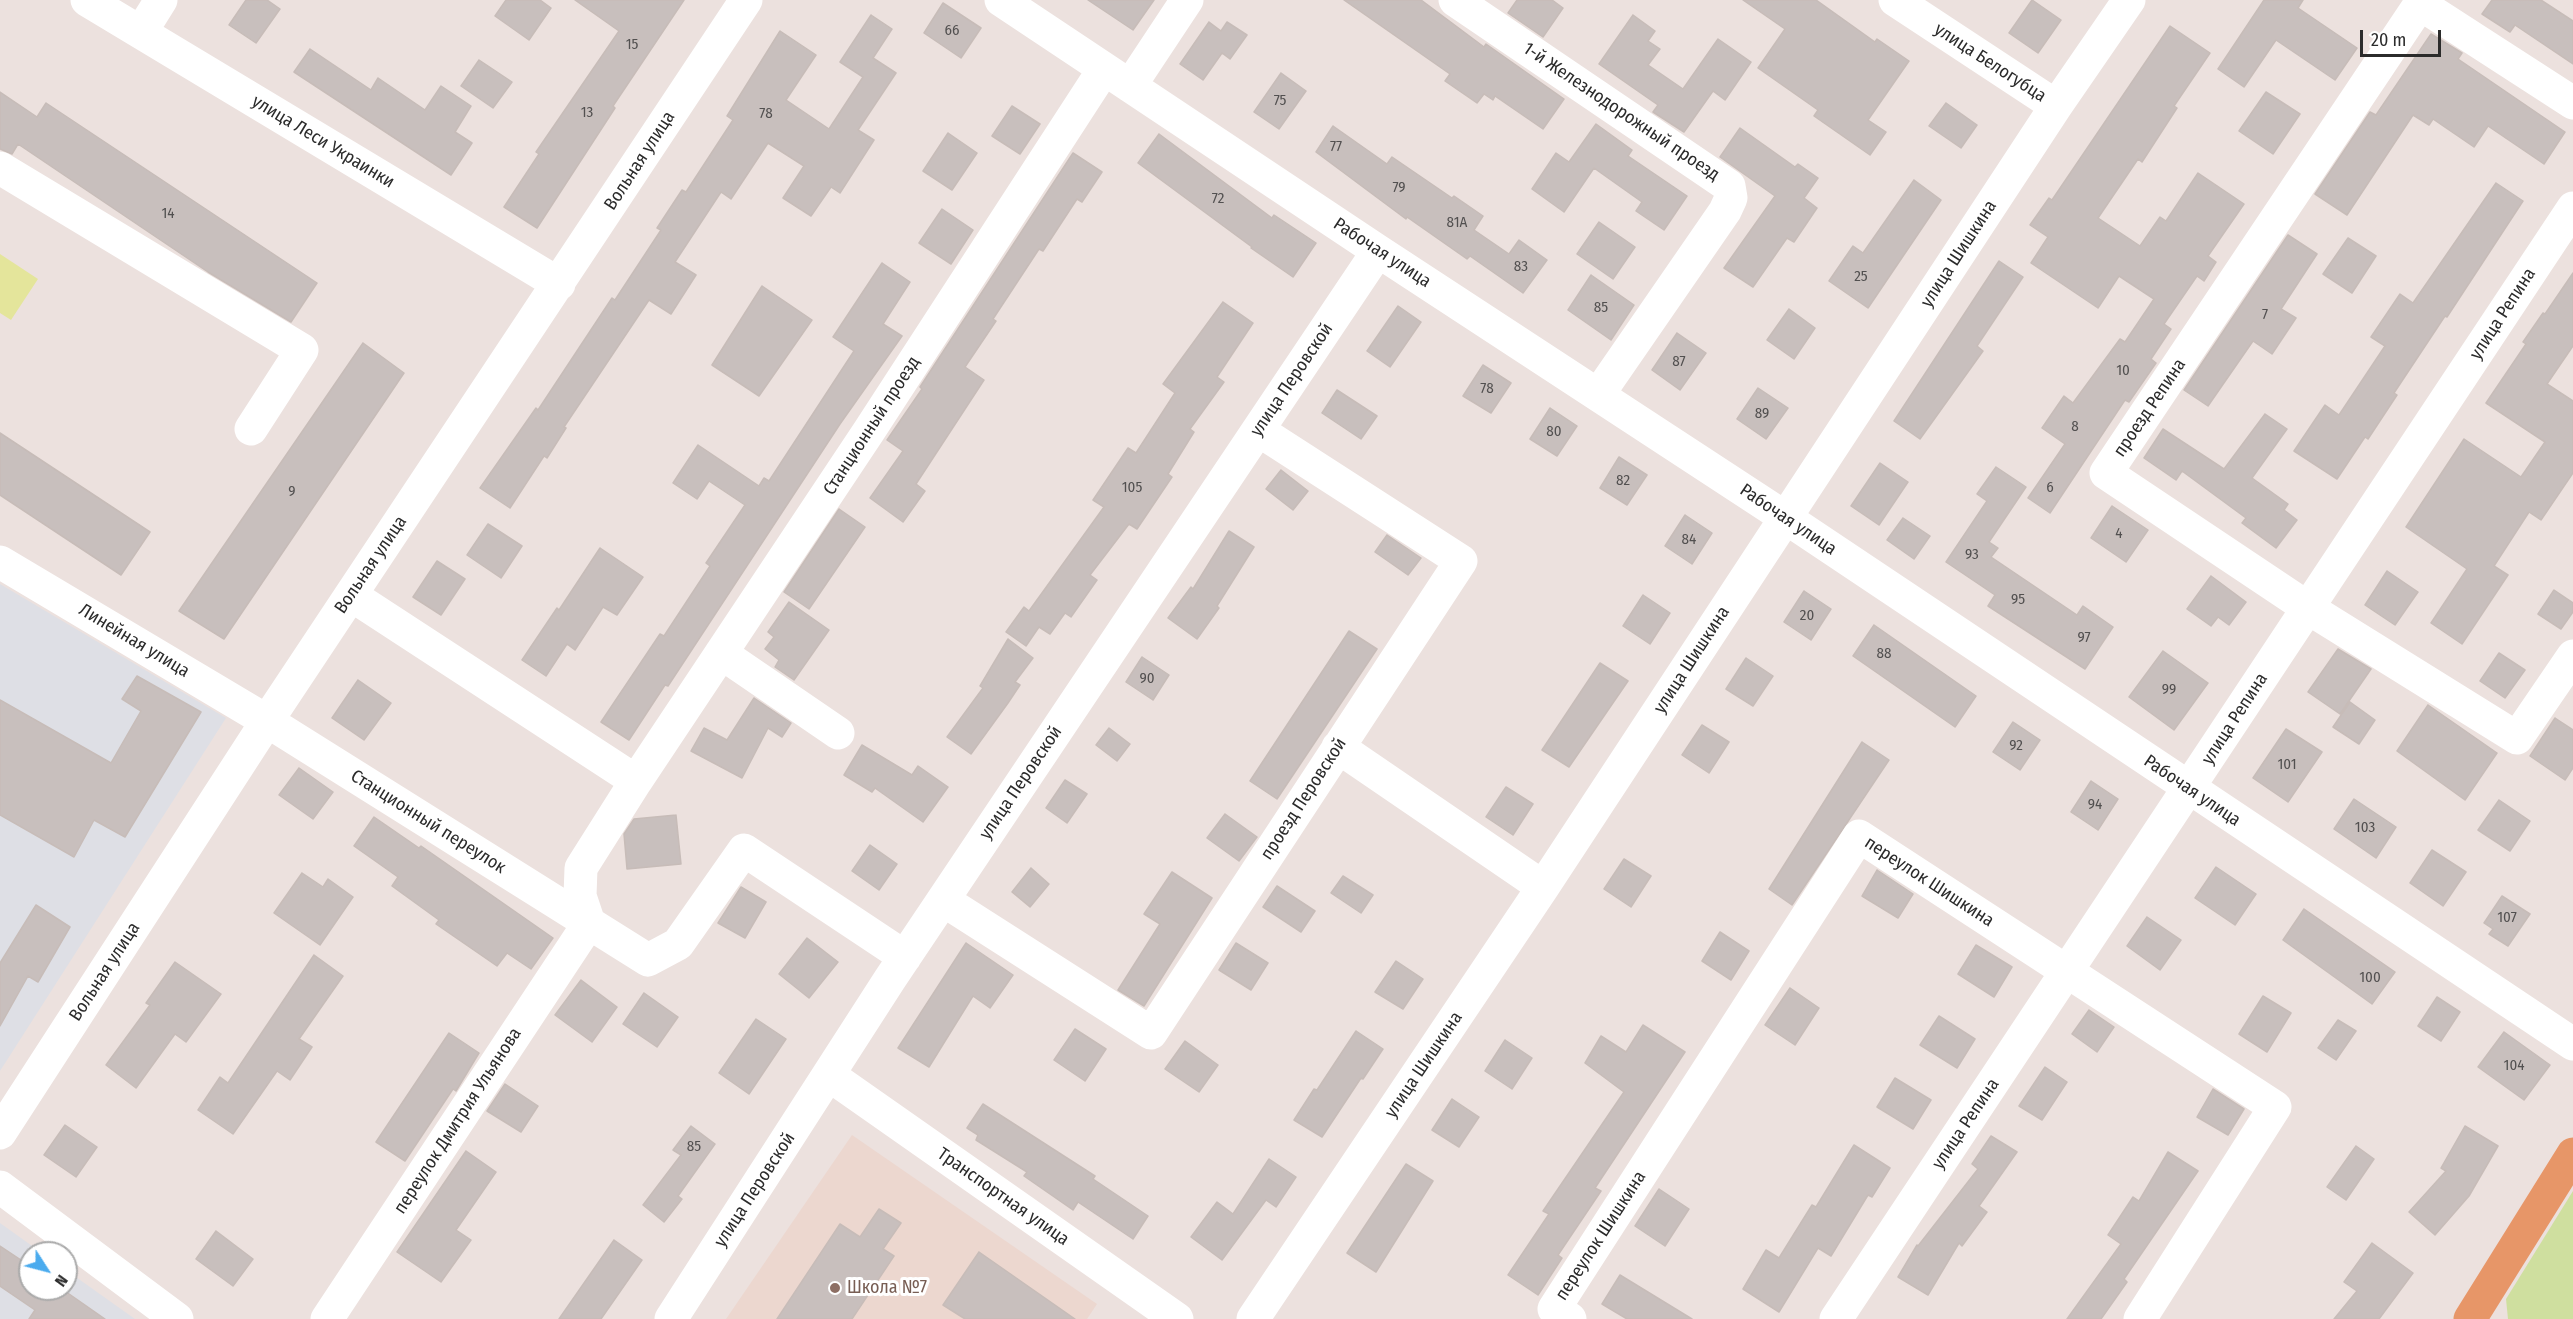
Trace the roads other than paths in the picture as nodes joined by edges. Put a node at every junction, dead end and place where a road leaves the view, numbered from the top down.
1 (87, 0) edge
2 (161, 0) edge
3 (746, 0) edge
4 (1001, 0) edge
5 (1187, 0) edge
6 (1455, 0) edge
7 (1895, 0) edge
8 (2129, 0) edge
9 (141, 32) junction
10 (1117, 77) junction
11 (2573, 103) edge
12 (2056, 106) junction
13 (0, 168) edge
14 (2573, 208) edge
15 (1378, 251) junction
16 (559, 284) junction
17 (1598, 395) junction
18 (250, 429) dead end
19 (1258, 430) junction
20 (1786, 518) junction
21 (0, 562) edge
22 (351, 595) junction
23 (2308, 608) junction
24 (721, 654) junction
25 (2573, 656) edge
26 (267, 721) junction
27 (838, 733) dead end
28 (1338, 747) junction
29 (636, 781) junction
30 (2189, 789) junction
31 (1543, 887) junction
32 (943, 900) junction
33 (589, 923) junction
34 (905, 957) junction
35 (2067, 972) junction
36 (2573, 1044) edge
37 (830, 1076) junction
38 (0, 1133) edge
39 (2573, 1154) edge
40 (0, 1188) edge
41 (2471, 1318) edge
42 (177, 1319) edge
43 (327, 1319) edge
44 (671, 1319) edge
45 (1177, 1319) edge
46 (1253, 1319) edge
47 (1570, 1319) edge
48 (1836, 1319) edge
49 (2140, 1319) edge

1 - 9 street, улица Леси Украинки
2 - 9 street
3 - 16 street, Вольная улица
4 - 10 street, Рабочая улица
5 - 10 street
6 - 17 street, 1-й Железнодорожный проезд
7 - 12 street, улица Белогубца
8 - 12 street, улица Шишкина
9 - 16 street, улица Леси Украинки
10 - 15 street, Рабочая улица
10 - 24 street, Станционный проезд
11 - 23 street, проезд Репина
12 - 20 street, улица Шишкина
13 - 18 street
14 - 23 street, улица Репина
15 - 17 street, Рабочая улица
15 - 19 street, улица Перовской
16 - 22 street, Вольная улица
17 - 20 street, Рабочая улица
19 - 28 street, проезд Перовской
19 - 32 street, улица Перовской
20 - 30 street, Рабочая улица
20 - 31 street, улица Шишкина
21 - 26 street, Линейная улица
22 - 26 street, Вольная улица
22 - 29 street
23 - 25 street, проезд Репина
23 - 30 street, улица Репина
24 - 27 street
24 - 29 street, Станционный проезд
26 - 33 street, Станционный переулок
26 - 38 street, Вольная улица
28 - 31 street
28 - 32 street, проезд Перовской
29 - 33 street, Станционный проезд
30 - 35 street, улица Репина
30 - 36 street, Рабочая улица
31 - 46 street, улица Шишкина
32 - 34 street, улица Перовской
33 - 34 street, Станционный переулок
33 - 43 street, переулок Дмитрия Ульянова
34 - 37 street, улица Перовской
35 - 47 street, переулок Шишкина
35 - 48 street, улица Репина
35 - 49 street, переулок Шишкина
37 - 44 street, улица Перовской
37 - 45 street, Транспортная улица
39 - 41 main road
40 - 42 street

